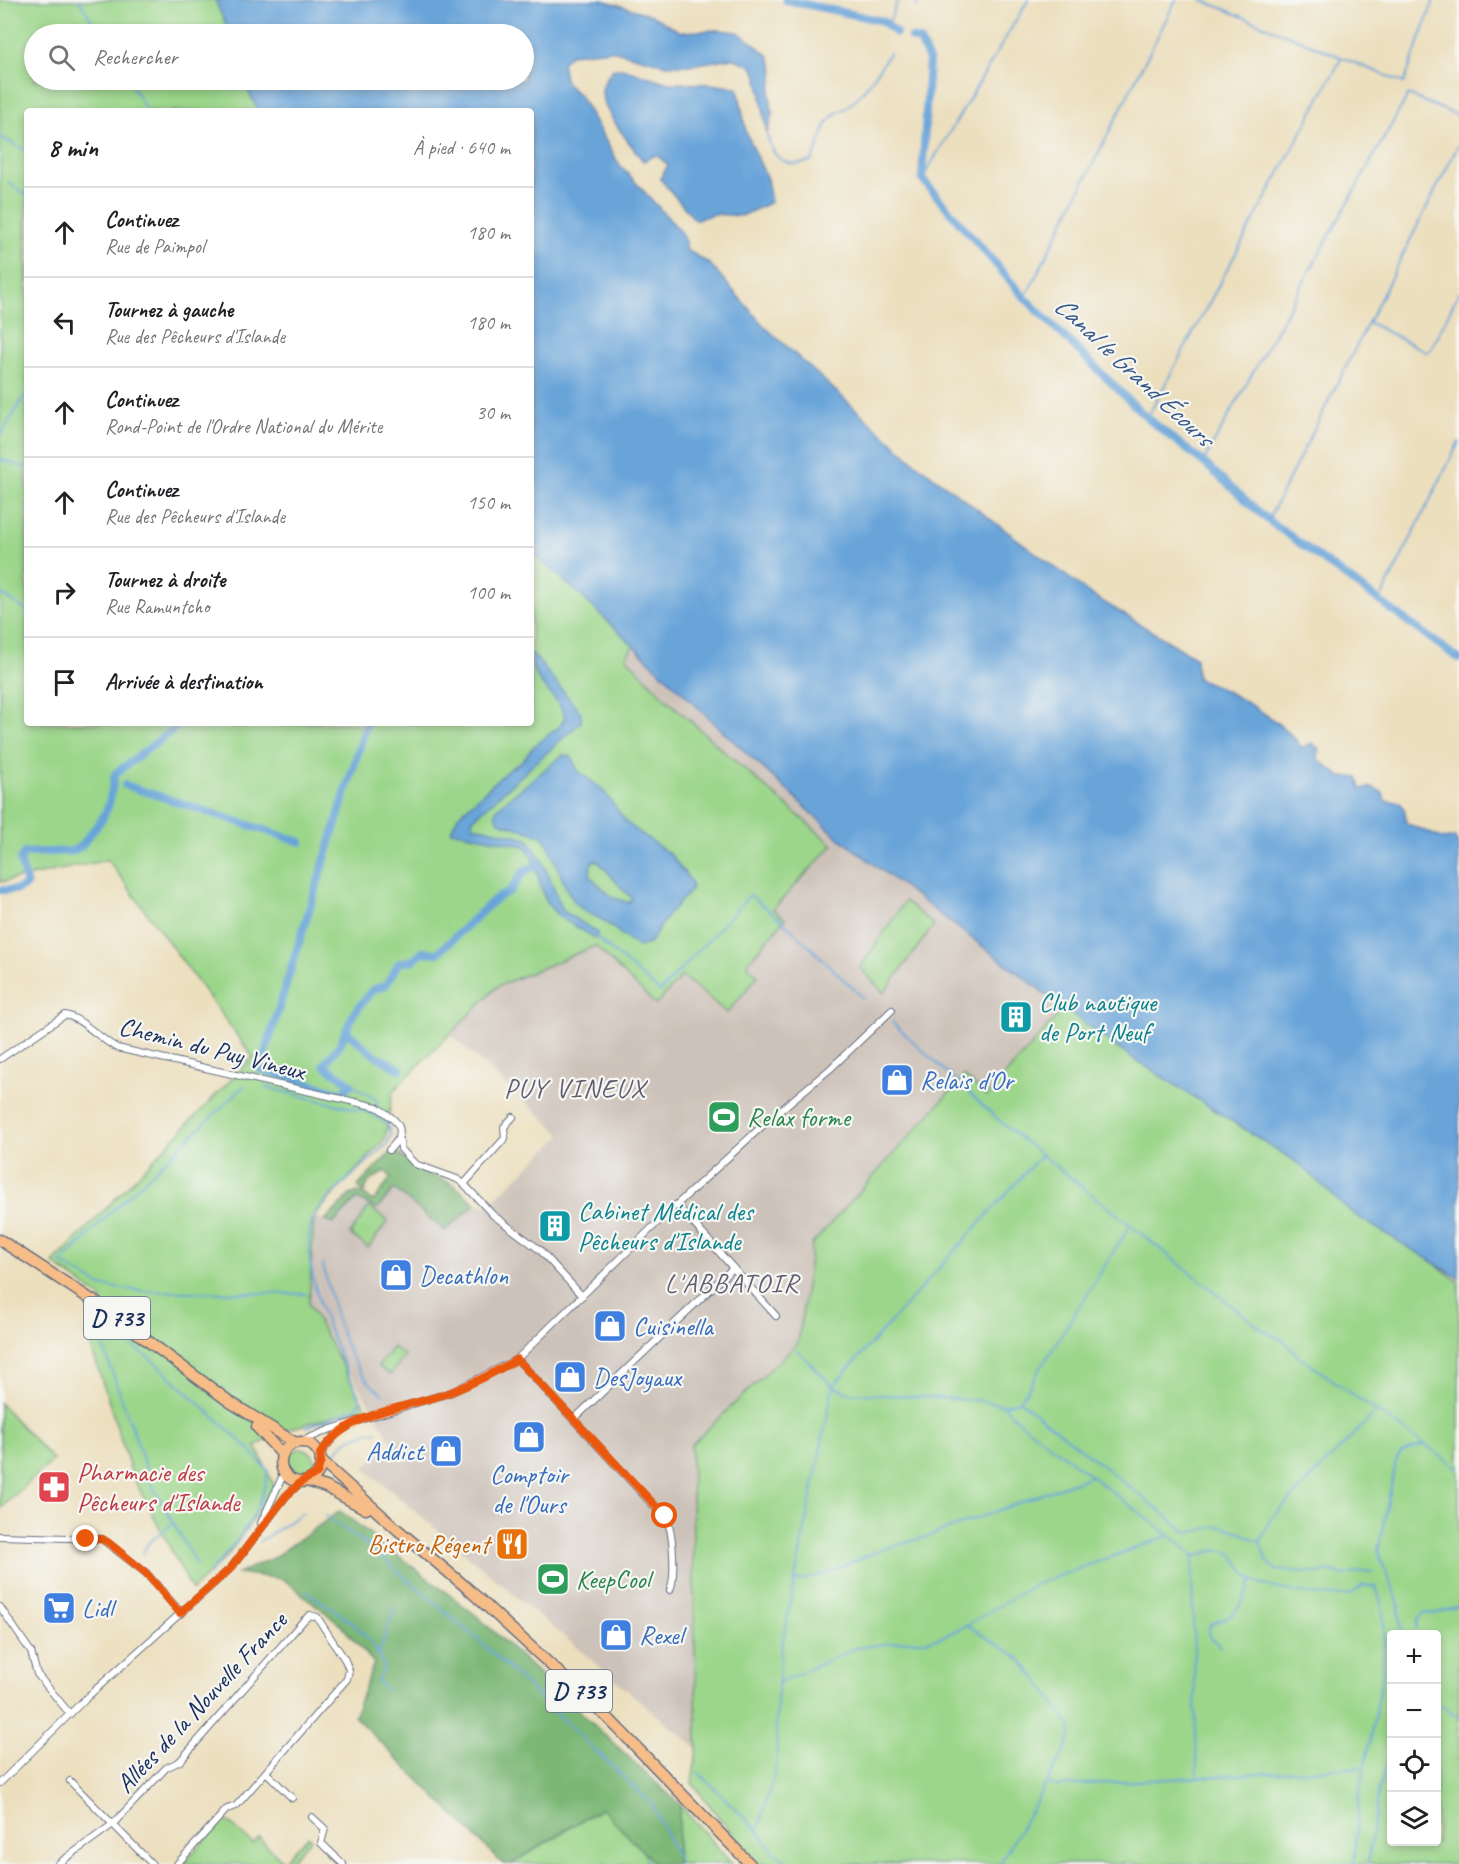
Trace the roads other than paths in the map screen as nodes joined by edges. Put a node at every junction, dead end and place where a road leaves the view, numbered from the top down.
1 (892, 1010) dead end
2 (0, 1059) edge
3 (513, 1117) dead end
4 (400, 1141) junction
5 (389, 1150) dead end
6 (464, 1184) junction
7 (677, 1205) junction
8 (0, 1240) edge
9 (732, 1268) junction
10 (582, 1296) junction
11 (776, 1316) dead end
12 (517, 1359) junction
13 (230, 1402) junction
14 (360, 1419) junction
15 (574, 1419) junction
16 (298, 1442) junction
17 (282, 1454) junction
18 (320, 1458) junction
19 (284, 1473) junction
20 (304, 1482) junction
21 (398, 1530) junction
22 (0, 1536) edge
23 (250, 1542) junction
24 (670, 1590) dead end
25 (0, 1607) edge
26 (180, 1613) junction
27 (70, 1714) junction
28 (266, 1772) junction
29 (70, 1780) dead end
30 (0, 1783) edge
31 (292, 1798) dead end
32 (312, 1817) dead end
33 (113, 1824) junction
34 (58, 1864) edge
35 (152, 1864) edge
36 (177, 1864) edge
37 (343, 1864) edge
38 (750, 1864) edge

1 - 7 street
2 - 4 street, Chemin du Puy Vineux
3 - 6 street
4 - 5 street
4 - 6 street, Chemin du Puy Vineux
6 - 10 street
7 - 9 street
7 - 10 street
8 - 13 main road, D 733
9 - 11 street
9 - 15 street
10 - 12 street
12 - 14 street
12 - 15 street
13 - 16 main road, D 733
13 - 17 main road, D 733
14 - 16 street
14 - 18 street
15 - 24 street
16 - 17 main road
16 - 18 main road
17 - 19 main road
18 - 20 main road
18 - 21 main road, D 733
19 - 20 main road
19 - 23 street
20 - 21 main road, D 733
20 - 23 street
21 - 38 main road, D 733
22 - 26 street
23 - 26 street
25 - 27 street
26 - 27 street
27 - 30 street
28 - 31 street
28 - 33 street, Allées de la Nouvelle France
28 - 36 street, Allées de la Nouvelle France
29 - 33 street
32 - 37 street
33 - 34 street, Allées de la Nouvelle France
33 - 35 street

